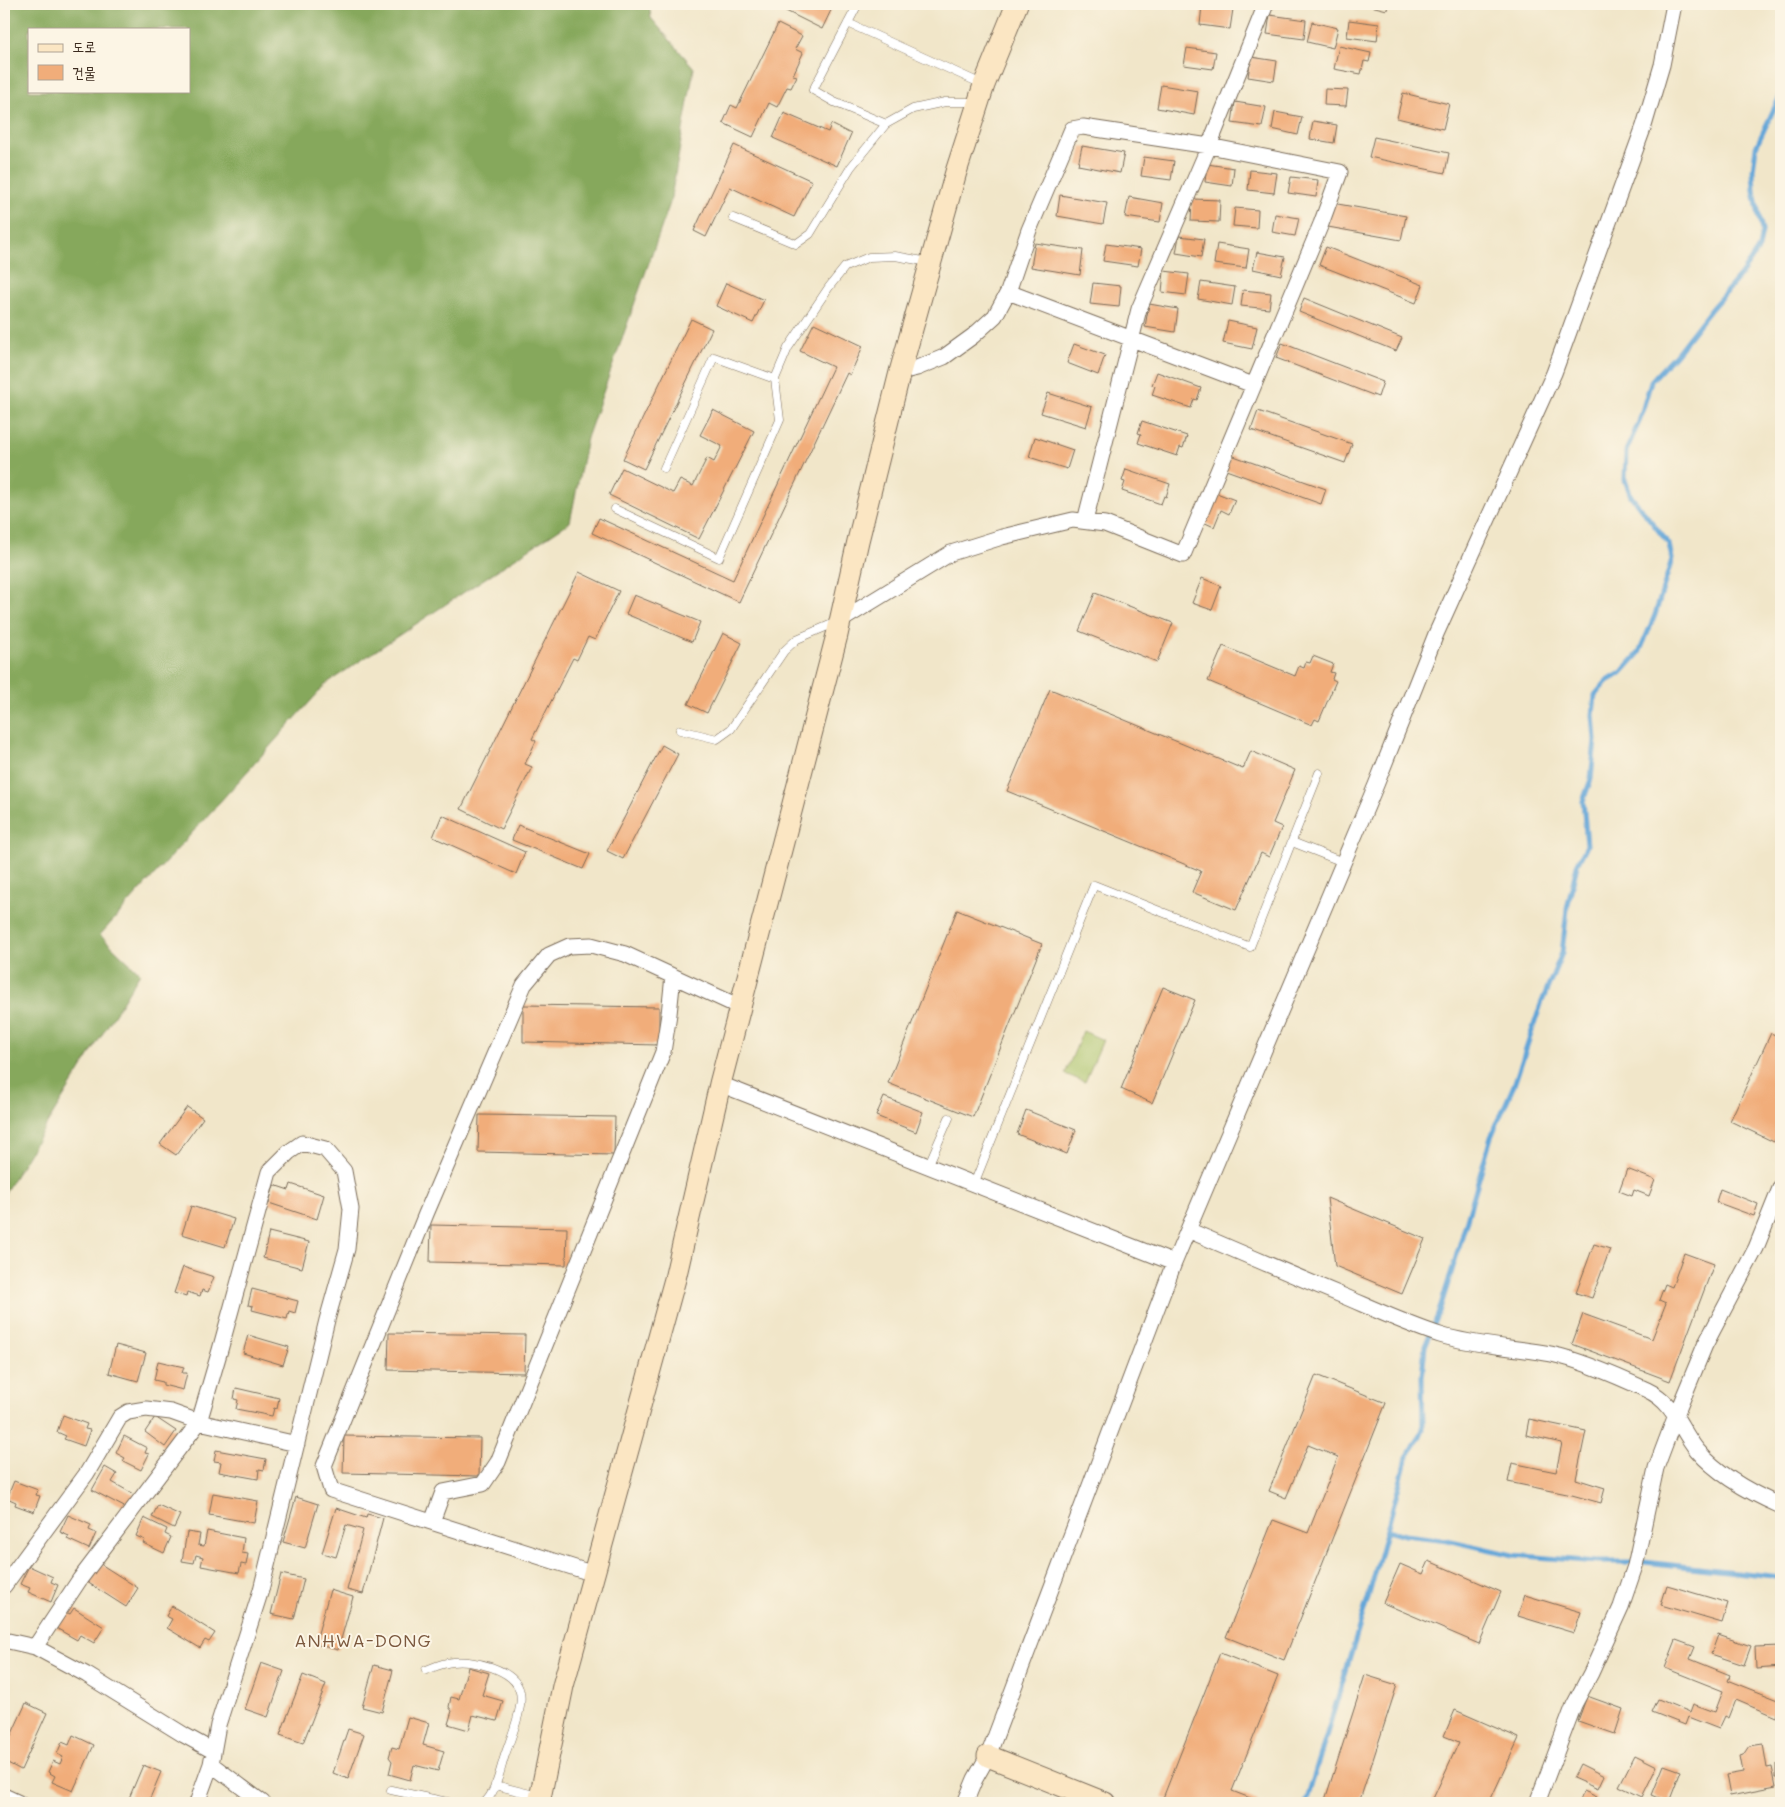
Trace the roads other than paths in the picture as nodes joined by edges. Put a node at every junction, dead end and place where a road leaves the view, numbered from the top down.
1 (858, 4) edge
2 (1017, 4) edge
3 (1266, 4) edge
4 (1674, 4) edge
5 (848, 22) junction
6 (981, 94) junction
7 (886, 124) junction
8 (1209, 146) junction
9 (733, 218) dead end
10 (931, 263) junction
11 (1008, 292) junction
12 (1131, 340) junction
13 (900, 372) junction
14 (776, 379) junction
15 (1253, 385) junction
16 (664, 468) dead end
17 (615, 509) dead end
18 (1085, 521) junction
19 (840, 621) junction
20 (680, 730) dead end
21 (1319, 773) dead end
22 (1292, 842) junction
23 (1343, 862) junction
24 (673, 976) junction
25 (740, 1007) junction
26 (720, 1084) junction
27 (949, 1118) dead end
28 (928, 1166) junction
29 (974, 1184) junction
30 (1781, 1186) edge
31 (1188, 1230) junction
32 (1174, 1263) junction
33 (1676, 1415) junction
34 (199, 1422) junction
35 (297, 1444) junction
36 (1781, 1506) edge
37 (432, 1522) junction
38 (594, 1574) junction
39 (4, 1586) edge
40 (4, 1640) edge
41 (34, 1647) junction
42 (426, 1670) dead end
43 (988, 1756) junction
44 (212, 1757) junction
45 (495, 1785) junction
46 (391, 1790) dead end
47 (4, 1796) edge
48 (540, 1800) edge
49 (19, 1803) edge
50 (196, 1803) edge
51 (263, 1803) edge
52 (452, 1803) edge
53 (484, 1803) edge
54 (965, 1803) edge
55 (1105, 1803) edge
56 (1537, 1803) edge

1 - 5 lane
2 - 6 street
3 - 8 street
4 - 23 street
5 - 6 lane
5 - 7 lane
6 - 7 lane
6 - 10 street
7 - 9 lane
8 - 11 street
8 - 12 street
8 - 15 street
10 - 13 street
10 - 14 lane
11 - 12 street
11 - 13 street
12 - 15 street
12 - 18 street
13 - 19 street
14 - 16 lane
14 - 17 lane
15 - 18 street
18 - 19 street
19 - 20 lane
19 - 25 street
21 - 22 lane
22 - 23 lane
22 - 29 lane
23 - 31 street
24 - 25 street
24 - 37 street
24 - 37 street
25 - 26 street
26 - 28 street
26 - 38 street
27 - 28 lane
28 - 29 street
29 - 32 street
30 - 33 street
31 - 32 street
31 - 33 street
32 - 43 street
33 - 36 street
33 - 56 street
34 - 35 street
34 - 35 street
34 - 39 street
34 - 41 street
35 - 44 street
37 - 38 street
38 - 48 street
40 - 41 street
41 - 44 street
42 - 45 lane
43 - 54 street
43 - 55 street
44 - 50 street
44 - 51 street
45 - 48 lane
45 - 53 lane
46 - 52 lane
47 - 49 street

